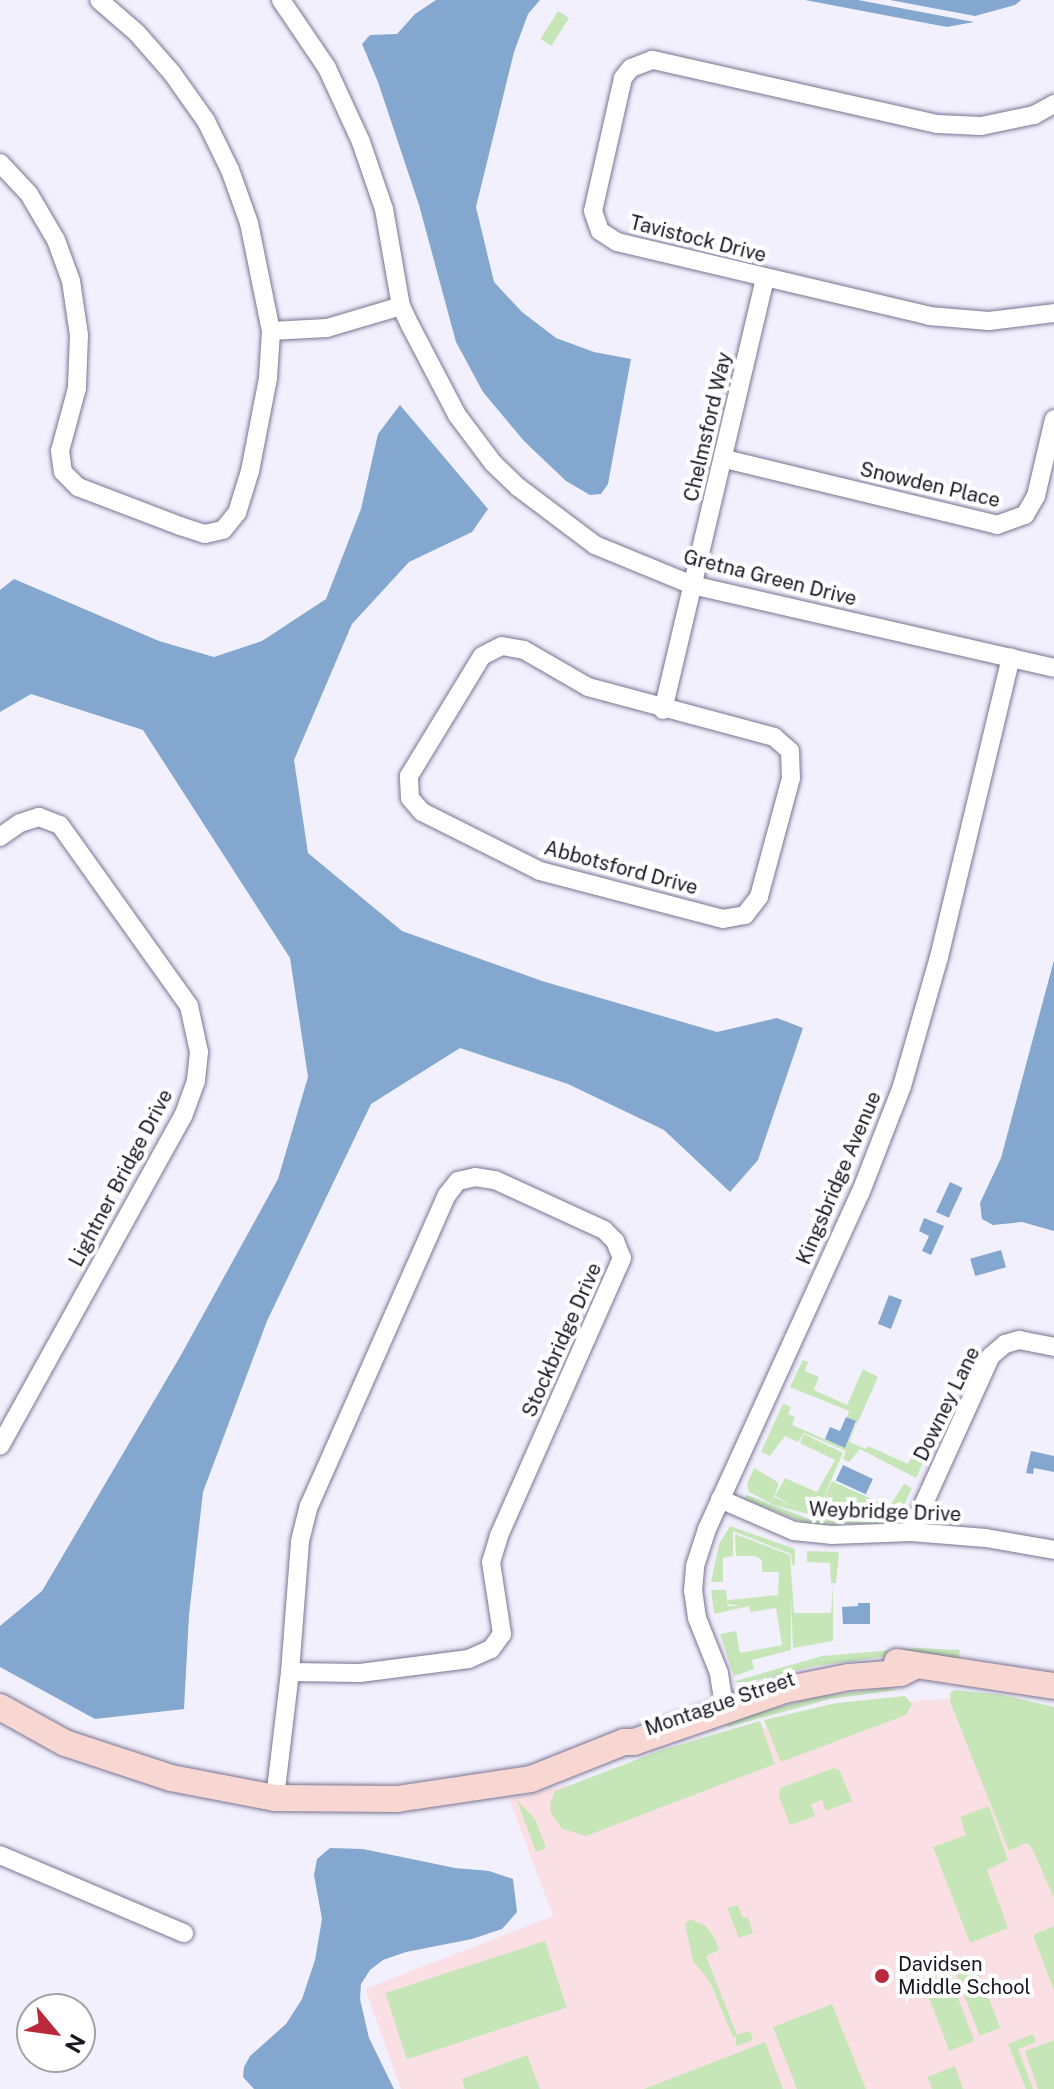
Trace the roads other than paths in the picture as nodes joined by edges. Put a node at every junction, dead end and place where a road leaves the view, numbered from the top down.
1 (99, 0) edge
2 (281, 0) edge
3 (1054, 104) edge
4 (0, 163) edge
5 (765, 278) junction
6 (401, 306) junction
7 (1054, 313) edge
8 (271, 331) junction
9 (1054, 419) edge
10 (725, 459) junction
11 (692, 585) junction
12 (1011, 658) junction
13 (1054, 668) edge
14 (663, 710) junction
15 (0, 837) edge
16 (1054, 1347) edge
17 (0, 1446) edge
18 (720, 1499) junction
19 (911, 1532) junction
20 (1054, 1550) edge
21 (913, 1667) junction
22 (290, 1672) junction
23 (721, 1686) junction
24 (1054, 1686) edge
25 (0, 1707) edge
26 (624, 1742) junction
27 (275, 1798) junction
28 (0, 1855) edge
29 (184, 1933) dead end

1 - 8 street
2 - 6 street, Gretna Green Drive
3 - 5 street, Tavistock Drive
4 - 8 street
5 - 7 street, Tavistock Drive
5 - 10 street, Chelmsford Way
6 - 8 street
6 - 11 street, Gretna Green Drive
9 - 10 street, Snowden Place
10 - 11 street, Chelmsford Way
11 - 12 street, Gretna Green Drive
11 - 14 street
12 - 13 street, Gretna Green Drive
12 - 18 street, Kingsbridge Avenue
14 - 14 street, Abbotsford Drive
15 - 17 street, Lightner Bridge Drive
16 - 19 street, Downey Lane
18 - 19 street, Weybridge Drive
18 - 23 street, Kingsbridge Avenue
19 - 20 street, Weybridge Drive
21 - 23 street, Montague Street
21 - 24 street, Montague Street
21 - 26 street, Montague Street
22 - 22 street, Stockbridge Drive
22 - 27 street, Stockbridge Drive
23 - 26 street, Montague Street
25 - 27 street, Montague Street
26 - 27 street, Montague Street
28 - 29 street

